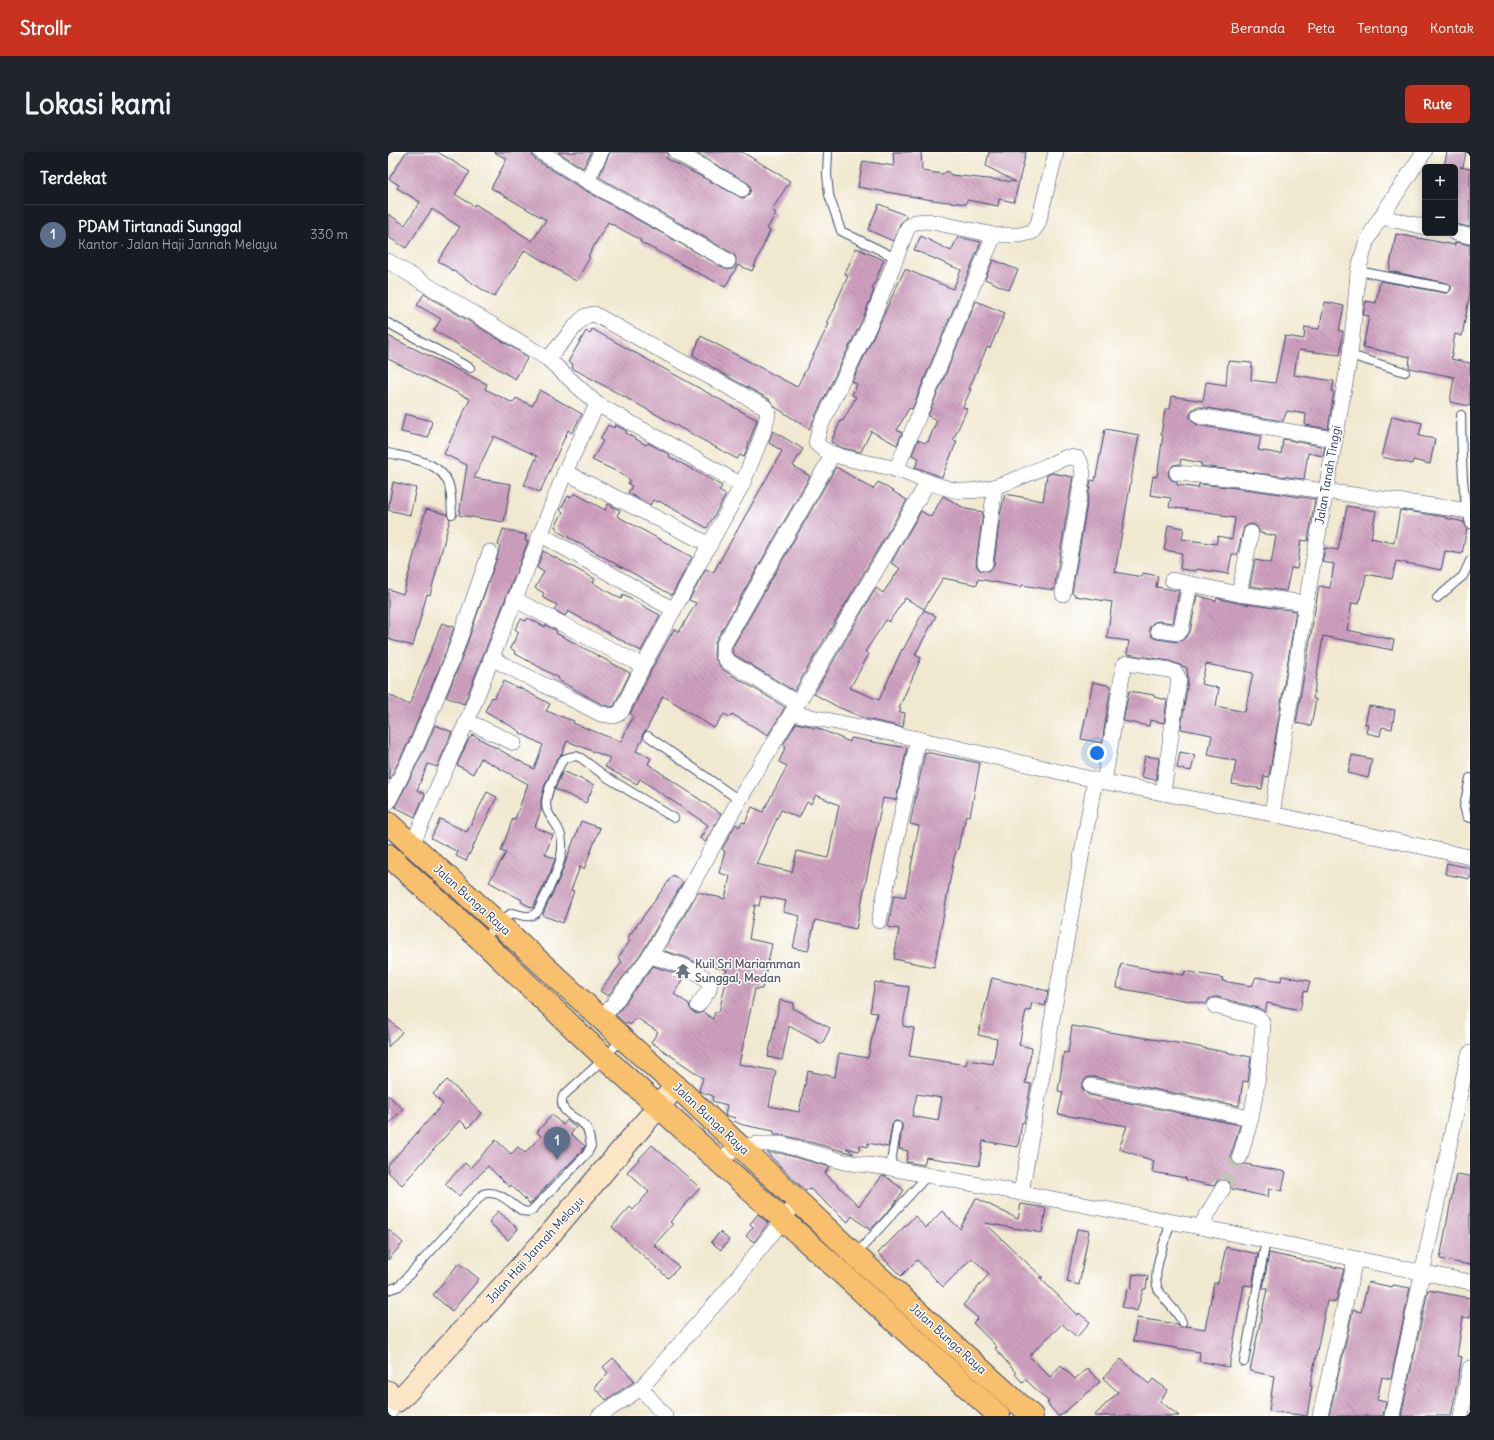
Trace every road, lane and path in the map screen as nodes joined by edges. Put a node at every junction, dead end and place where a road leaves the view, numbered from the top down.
1 (541, 152) edge
2 (601, 152) edge
3 (676, 152) edge
4 (828, 152) edge
5 (1056, 152) edge
6 (1424, 152) edge
7 (587, 181) junction
8 (742, 189) dead end
9 (1381, 217) junction
10 (1422, 226) edge
11 (1458, 234) edge
12 (994, 235) junction
13 (1470, 236) edge
14 (896, 258) junction
15 (388, 261) edge
16 (728, 261) dead end
17 (1358, 271) junction
18 (1446, 288) dead end
19 (388, 323) edge
20 (1350, 355) junction
21 (548, 359) junction
22 (470, 368) dead end
23 (1405, 372) dead end
24 (597, 404) junction
25 (1461, 415) dead end
26 (1198, 416) dead end
27 (1334, 439) junction
28 (388, 453) edge
29 (833, 454) junction
30 (896, 470) junction
31 (565, 472) junction
32 (1176, 472) dead end
33 (928, 482) junction
34 (742, 485) junction
35 (994, 487) junction
36 (1326, 491) junction
37 (452, 514) dead end
38 (1469, 515) edge
39 (1251, 533) dead end
40 (540, 534) junction
41 (710, 545) junction
42 (490, 552) dead end
43 (1470, 561) edge
44 (985, 563) dead end
45 (1172, 580) dead end
46 (1190, 584) junction
47 (1063, 594) dead end
48 (1240, 594) junction
49 (1437, 598) dead end
50 (514, 599) junction
51 (1306, 603) junction
52 (674, 610) junction
53 (1158, 630) dead end
54 (491, 658) junction
55 (643, 666) junction
56 (795, 708) junction
57 (467, 721) junction
58 (648, 736) dead end
59 (918, 740) junction
60 (514, 743) dead end
61 (1470, 778) edge
62 (1100, 781) junction
63 (1163, 793) junction
64 (739, 800) junction
65 (388, 802) edge
66 (1272, 814) junction
67 (674, 818) dead end
68 (1470, 818) edge
69 (388, 823) edge
70 (412, 845) junction
71 (388, 854) edge
72 (1470, 857) edge
73 (879, 921) dead end
74 (499, 924) junction
75 (482, 941) junction
76 (650, 956) junction
77 (698, 1004) dead end
78 (1214, 1006) dead end
79 (602, 1019) junction
80 (622, 1038) junction
81 (1470, 1053) edge
82 (605, 1058) junction
83 (676, 1086) junction
84 (1091, 1086) dead end
85 (660, 1107) junction
86 (1251, 1118) junction
87 (897, 1126) dead end
88 (741, 1147) junction
89 (1240, 1157) tunnel mouth
90 (717, 1160) junction
91 (890, 1168) junction
92 (928, 1175) junction
93 (1223, 1188) tunnel mouth
94 (1021, 1193) junction
95 (798, 1202) junction
96 (782, 1220) junction
97 (1171, 1222) junction
98 (1200, 1227) junction
99 (1266, 1240) junction
100 (855, 1255) junction
101 (1355, 1260) junction
102 (1423, 1272) junction
103 (1470, 1282) edge
104 (388, 1290) edge
105 (1182, 1322) dead end
106 (1244, 1362) dead end
107 (1470, 1368) edge
108 (996, 1383) junction
109 (641, 1388) junction
110 (981, 1399) junction
111 (391, 1402) edge
112 (599, 1416) edge
113 (664, 1416) edge
114 (999, 1416) edge
115 (1032, 1416) edge
116 (1320, 1416) edge
117 (1392, 1416) edge
118 (1461, 1416) edge

1 - 7 street
2 - 7 street
3 - 8 street
4 - 14 lane
5 - 12 street
6 - 9 street, Jalan Tanah Tinggi
7 - 16 street
9 - 10 street
9 - 17 street, Jalan Tanah Tinggi
11 - 13 street
12 - 14 street
12 - 30 street
14 - 29 street
15 - 21 street
17 - 18 lane
17 - 20 street, Jalan Tanah Tinggi
19 - 22 lane
20 - 23 lane
20 - 27 street, Jalan Tanah Tinggi
21 - 24 street
21 - 34 street
24 - 31 street
24 - 34 street
25 - 38 lane
26 - 27 street
27 - 36 street, Jalan Tanah Tinggi
28 - 37 lane
29 - 30 street
29 - 56 street
30 - 33 street
31 - 40 street
31 - 41 street
32 - 36 street
33 - 35 street
33 - 56 street
34 - 41 street
35 - 44 street
35 - 47 street
36 - 38 street
36 - 51 street, Jalan Tanah Tinggi
39 - 48 street
40 - 50 street
40 - 52 street
41 - 52 street
42 - 65 street
43 - 49 lane
45 - 46 street
46 - 48 street
46 - 53 street
48 - 51 street
50 - 54 street
50 - 55 street
51 - 66 street, Jalan Tanah Tinggi
52 - 55 street
54 - 55 street
54 - 57 street
56 - 59 street
56 - 64 street
57 - 60 street
57 - 70 street
58 - 64 lane
59 - 62 street
59 - 73 street
61 - 68 lane
62 - 63 street
62 - 63 street
62 - 94 street
63 - 66 street
64 - 76 street
66 - 72 street
67 - 74 lane
69 - 70 main road, Jalan Bunga Raya
70 - 74 main road, Jalan Bunga Raya
71 - 75 main road, Jalan Bunga Raya
74 - 75 lane
74 - 79 main road, Jalan Bunga Raya
75 - 82 main road, Jalan Bunga Raya
76 - 77 street
76 - 79 street
78 - 86 street
79 - 80 main road, Jalan Bunga Raya
80 - 82 lane
80 - 83 main road, Jalan Bunga Raya
81 - 102 street
82 - 85 main road, Jalan Bunga Raya
82 - 104 lane
83 - 85 main road, Jalan Haji Jannah Melayu
83 - 88 main road, Jalan Bunga Raya
84 - 86 street
85 - 90 main road, Jalan Bunga Raya
85 - 111 main road, Jalan Haji Jannah Melayu
86 - 89 street
87 - 91 lane
88 - 90 street
88 - 91 street
88 - 95 main road, Jalan Bunga Raya
90 - 96 main road, Jalan Bunga Raya
91 - 92 street
92 - 94 street
92 - 100 lane
93 - 98 street
94 - 97 street
95 - 96 street
95 - 100 main road, Jalan Bunga Raya
96 - 109 street
96 - 110 main road, Jalan Bunga Raya
97 - 98 street
97 - 105 lane
98 - 99 street
99 - 101 street
99 - 106 lane
100 - 108 main road, Jalan Bunga Raya
101 - 102 street
101 - 116 street
102 - 103 street
102 - 117 street
107 - 118 street
108 - 110 main road
108 - 115 main road, Jalan Bunga Raya
109 - 112 street
109 - 113 street
110 - 114 main road, Jalan Bunga Raya

